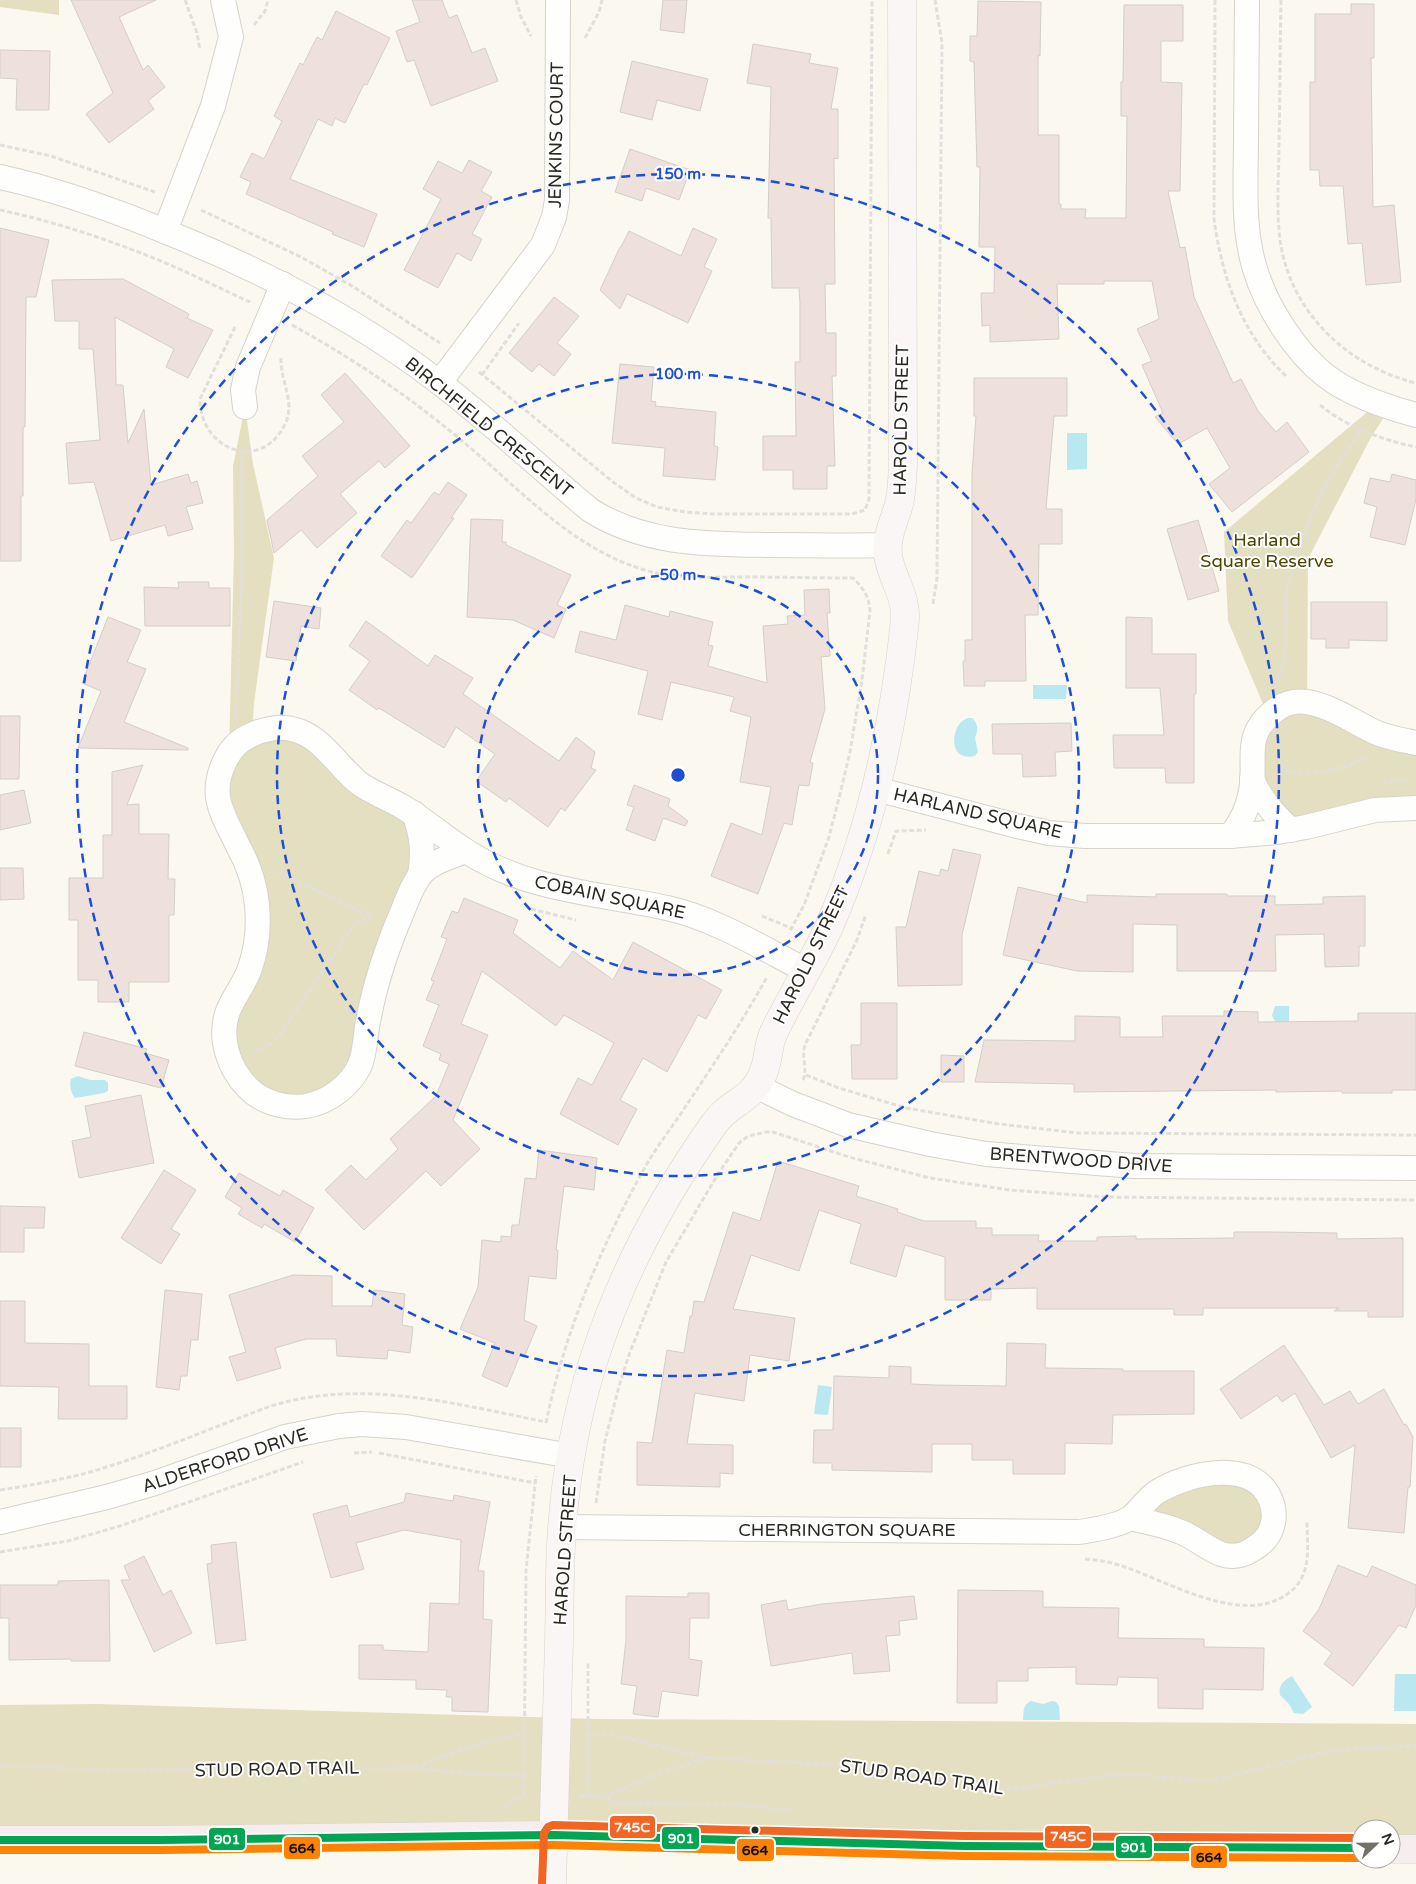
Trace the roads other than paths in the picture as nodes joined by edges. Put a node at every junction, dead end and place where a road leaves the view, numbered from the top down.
1 (223, 0) edge
2 (558, 0) edge
3 (902, 0) edge
4 (1247, 0) edge
5 (0, 178) edge
6 (165, 231) junction
7 (283, 284) junction
8 (440, 382) junction
9 (244, 406) dead end
10 (1416, 416) edge
11 (888, 545) junction
12 (1416, 743) edge
13 (1252, 779) junction
14 (876, 789) junction
15 (1416, 808) edge
16 (414, 813) junction
17 (1291, 830) junction
18 (1230, 836) junction
19 (465, 851) junction
20 (420, 875) junction
21 (807, 971) junction
22 (756, 1086) junction
23 (1416, 1168) edge
24 (572, 1456) junction
25 (1130, 1518) junction
26 (0, 1522) edge
27 (562, 1528) junction
28 (554, 1835) junction
29 (0, 1840) edge
30 (1351, 1848) edge
31 (1401, 1849) edge
32 (1416, 1849) edge
33 (552, 1884) edge

1 - 6 street
2 - 8 street, JENKINS COURT
3 - 11 street, HAROLD STREET
4 - 10 street
5 - 6 street, BIRCHFIELD CRESCENT
6 - 7 street, BIRCHFIELD CRESCENT
7 - 8 street, BIRCHFIELD CRESCENT
7 - 9 street
8 - 11 street, BIRCHFIELD CRESCENT
11 - 14 street, HAROLD STREET
12 - 13 street
13 - 17 street
13 - 18 street
14 - 18 street, HARLAND SQUARE
14 - 21 street, HAROLD STREET
15 - 17 street, HARLAND SQUARE
16 - 19 street, COBAIN SQUARE
16 - 20 street, COBAIN SQUARE
16 - 20 street, COBAIN SQUARE
17 - 18 street, HARLAND SQUARE
19 - 20 street
19 - 21 street, COBAIN SQUARE
21 - 22 street, HAROLD STREET
22 - 23 street, BRENTWOOD DRIVE
22 - 24 street, HAROLD STREET
24 - 26 street, ALDERFORD DRIVE
24 - 27 street, HAROLD STREET
25 - 25 street, CHERRINGTON SQUARE
25 - 27 street, CHERRINGTON SQUARE
27 - 28 street, HAROLD STREET
28 - 29 main road
28 - 30 main road
28 - 33 street, HAROLD STREET
31 - 32 main road

